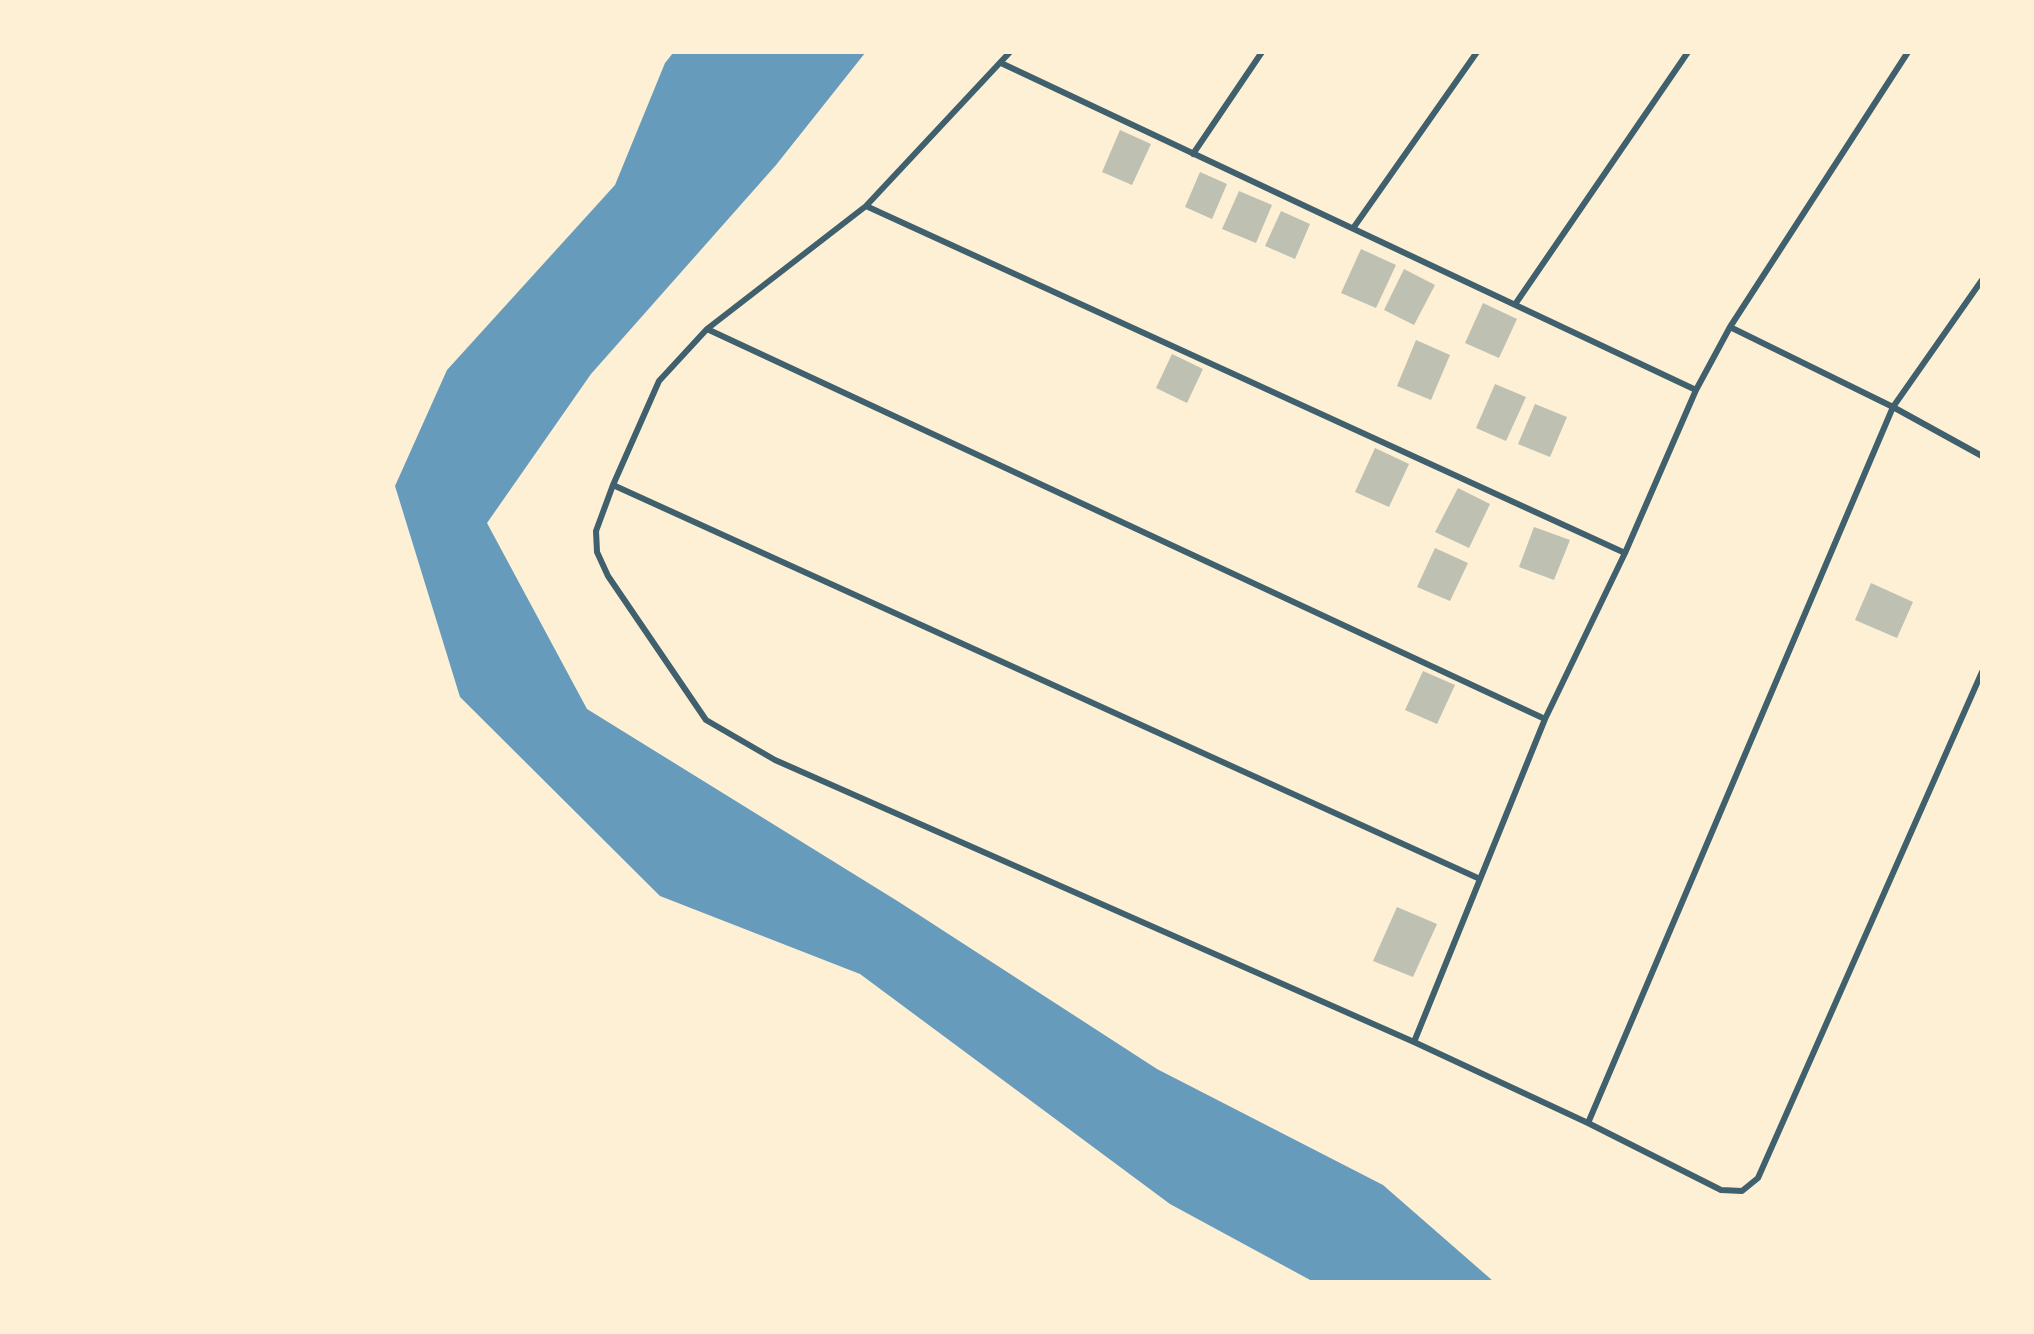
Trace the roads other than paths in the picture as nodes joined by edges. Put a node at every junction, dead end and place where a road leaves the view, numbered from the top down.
1 (1010, 52) edge
2 (1262, 52) edge
3 (1477, 52) edge
4 (1688, 52) edge
5 (1908, 52) edge
6 (1001, 63) junction
7 (1193, 154) junction
8 (866, 206) junction
9 (1354, 227) junction
10 (1982, 280) edge
11 (1516, 303) junction
12 (1730, 327) junction
13 (708, 329) junction
14 (1696, 390) junction
15 (1893, 407) junction
16 (1982, 456) edge
17 (613, 485) junction
18 (1625, 553) junction
19 (1982, 672) edge
20 (1545, 719) junction
21 (1480, 879) junction
22 (1414, 1042) junction
23 (1588, 1123) junction

1 - 6 street
2 - 7 street
3 - 9 street
4 - 11 street
5 - 12 street
6 - 7 street
6 - 8 street
7 - 9 street
8 - 13 street
8 - 18 street
9 - 11 street
10 - 15 street
11 - 14 street
12 - 14 street
12 - 15 street
13 - 17 street
13 - 20 street
14 - 18 street
15 - 16 street
15 - 23 street
17 - 21 street
17 - 22 street
18 - 20 street
19 - 23 street
20 - 21 street
21 - 22 street
22 - 23 street

